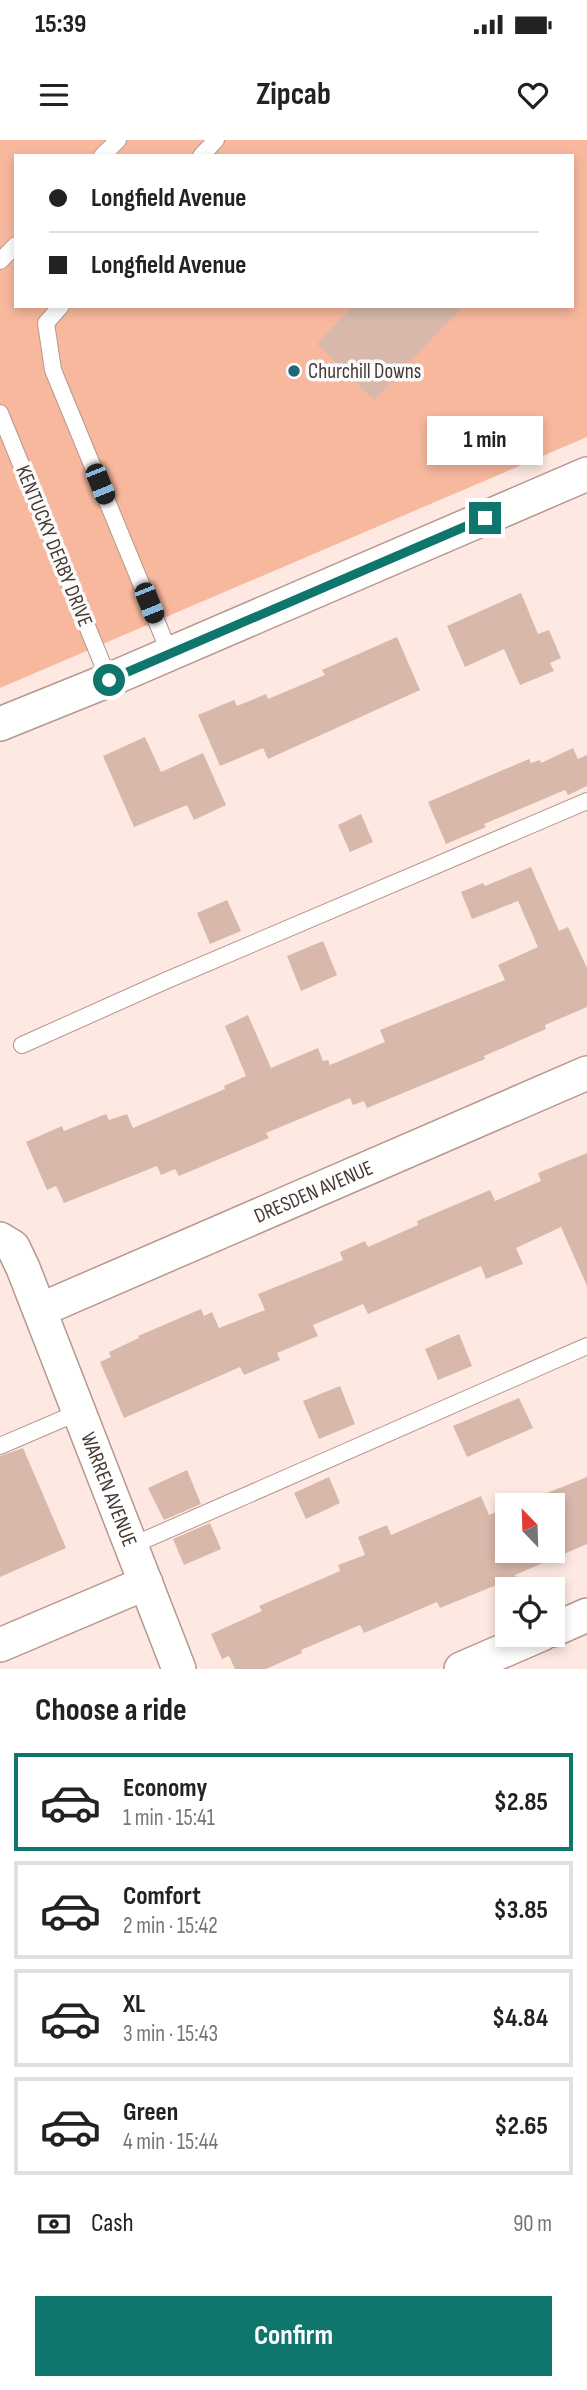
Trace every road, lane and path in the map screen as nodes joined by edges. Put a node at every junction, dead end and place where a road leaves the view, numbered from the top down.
1 (118, 140) edge
2 (216, 140) edge
3 (104, 154) edge
4 (203, 154) edge
5 (14, 246) edge
6 (0, 261) edge
7 (59, 308) edge
8 (0, 412) edge
9 (587, 474) edge
10 (170, 654) junction
11 (109, 680) junction
12 (0, 724) edge
13 (587, 801) edge
14 (22, 1045) dead end
15 (587, 1073) edge
16 (0, 1239) edge
17 (40, 1310) junction
18 (587, 1346) edge
19 (79, 1412) junction
20 (0, 1446) edge
21 (131, 1546) junction
22 (146, 1583) junction
23 (587, 1615) edge
24 (565, 1625) edge
25 (0, 1645) edge
26 (512, 1647) edge
27 (179, 1669) edge
28 (461, 1669) edge

1 - 3 lane
2 - 4 lane
5 - 6 lane
7 - 10 lane
8 - 11 lane, KENTUCKY DERBY DRIVE
9 - 10 street
10 - 11 street
11 - 12 street
13 - 14 lane
15 - 17 street, DRESDEN AVENUE
16 - 17 street, WARREN AVENUE
17 - 19 street, WARREN AVENUE
18 - 21 lane
19 - 20 lane
19 - 21 street, WARREN AVENUE
21 - 22 street, WARREN AVENUE
22 - 25 street
22 - 27 street, WARREN AVENUE
23 - 24 street
26 - 28 street

